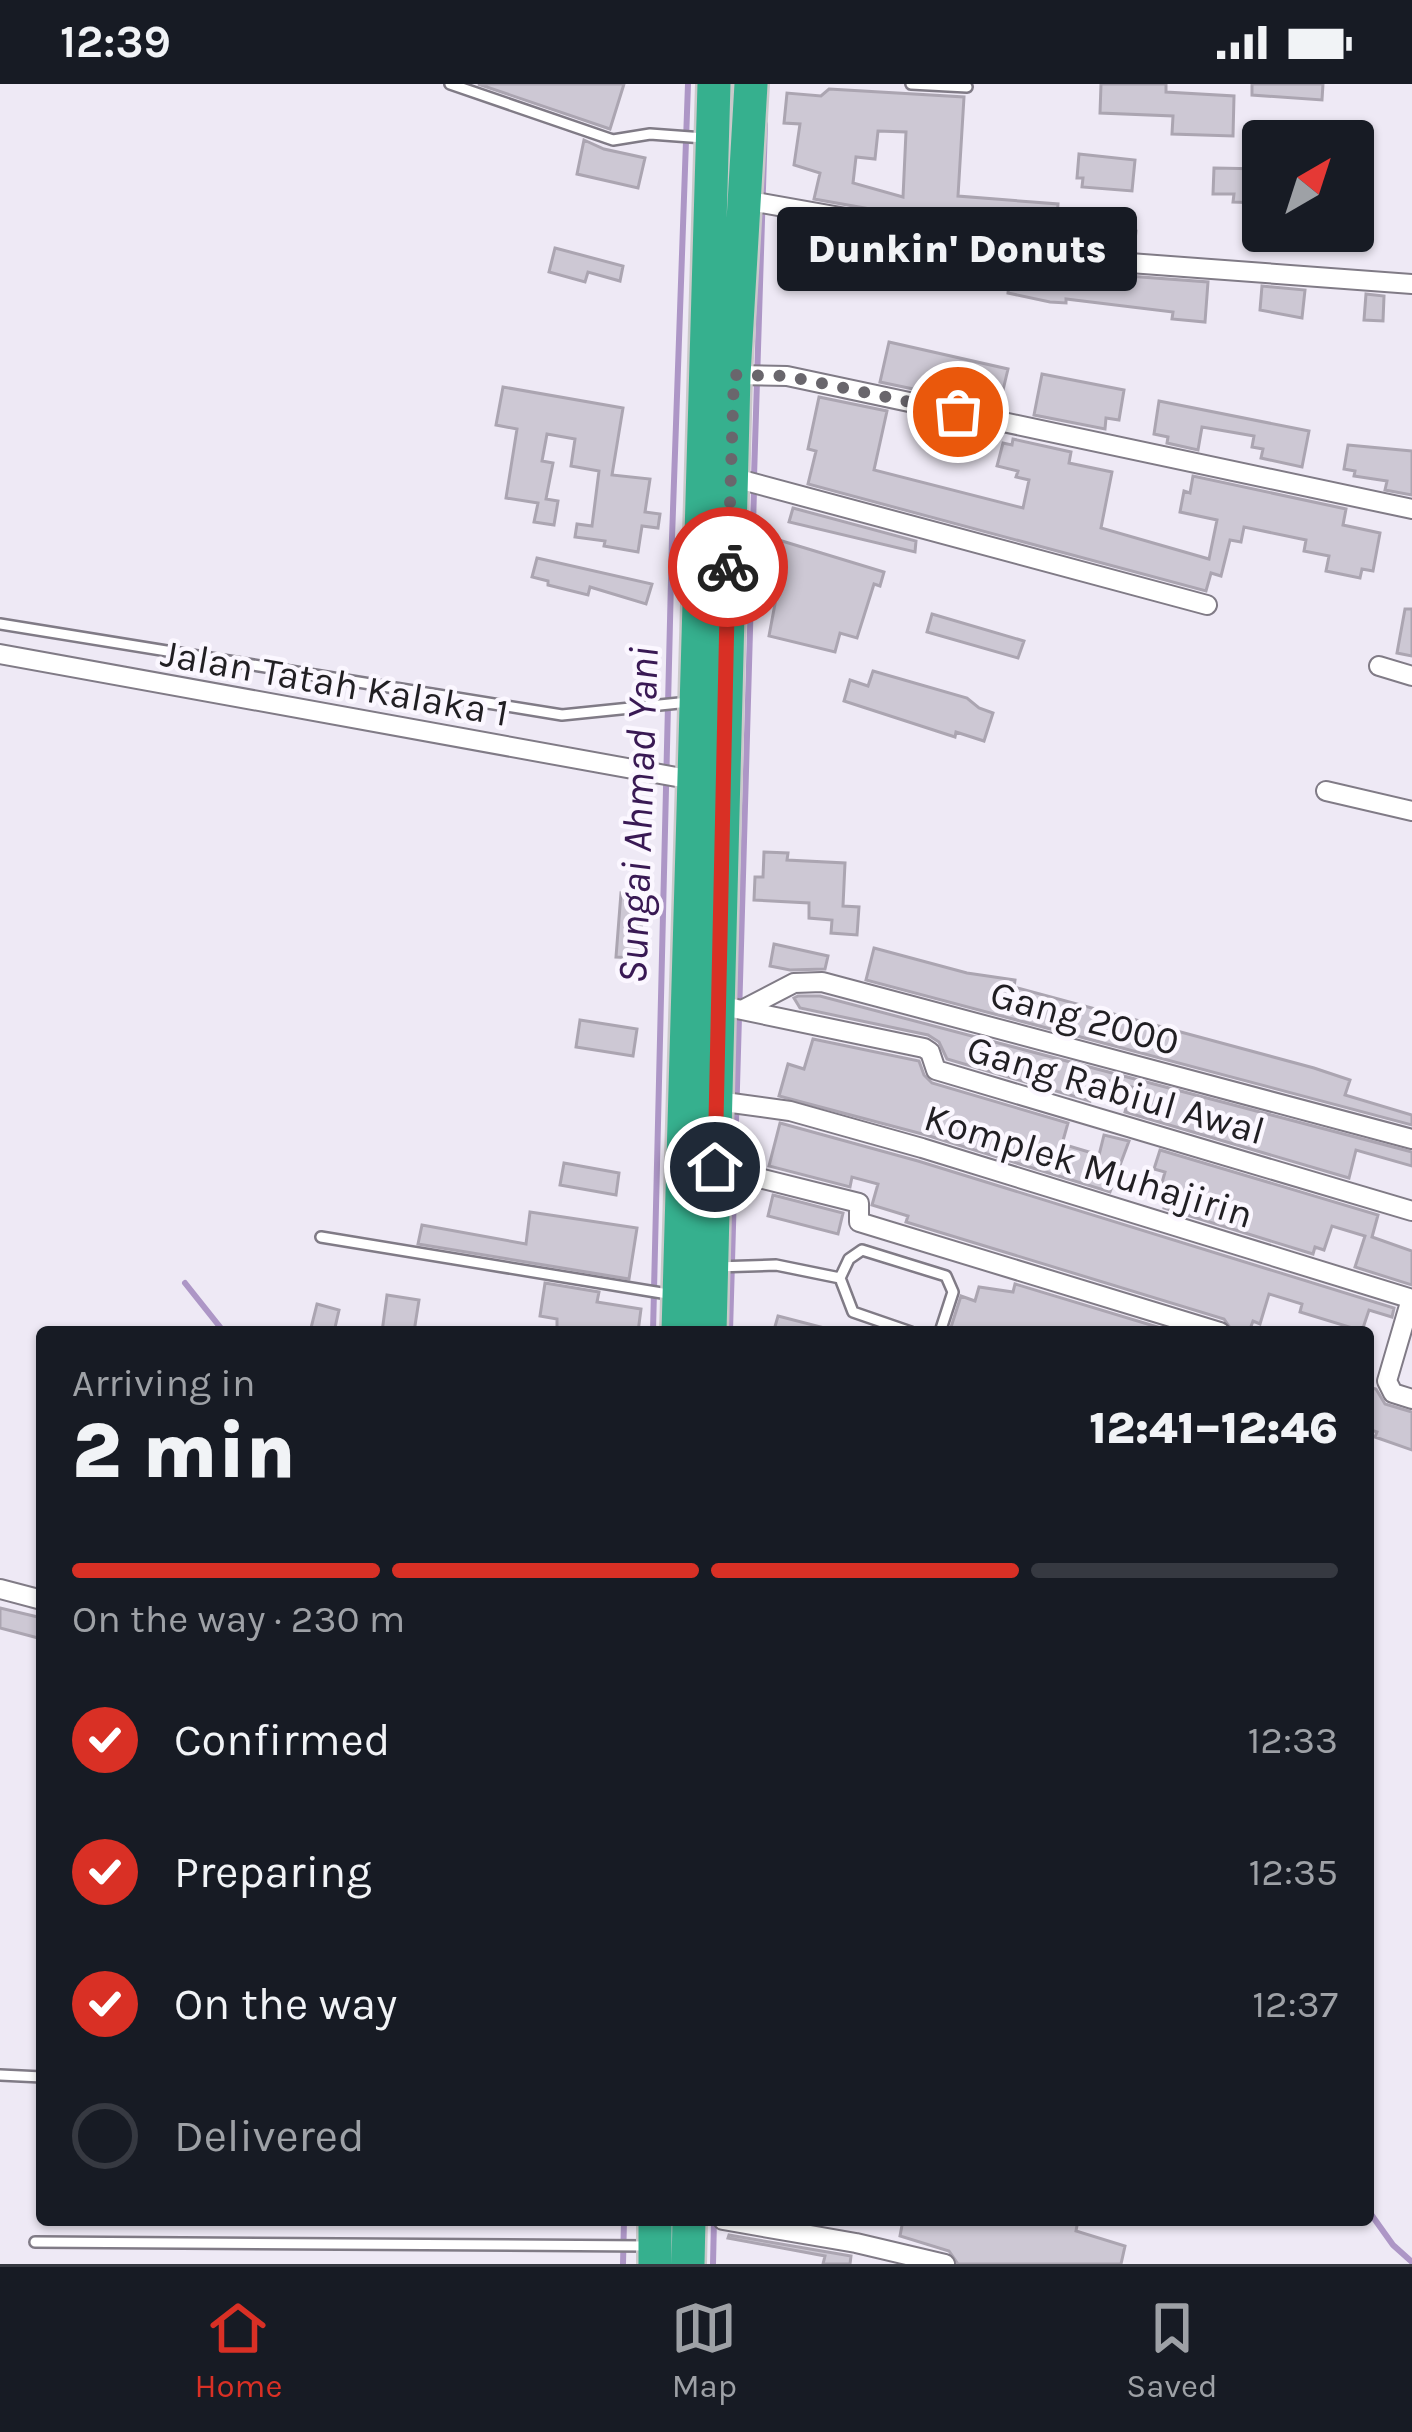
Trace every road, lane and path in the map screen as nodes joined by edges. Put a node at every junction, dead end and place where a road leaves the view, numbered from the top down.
1 (449, 84) edge
2 (714, 84) edge
3 (751, 84) edge
4 (911, 84) edge
5 (967, 87) edge
6 (712, 139) junction
7 (744, 200) junction
8 (725, 234) junction
9 (1412, 284) edge
10 (734, 375) junction
11 (738, 478) junction
12 (1412, 509) edge
13 (1208, 605) dead end
14 (0, 624) edge
15 (0, 654) edge
16 (1378, 666) dead end
17 (1412, 676) edge
18 (687, 702) junction
19 (675, 777) junction
20 (1326, 791) dead end
21 (1412, 811) edge
22 (704, 913) junction
23 (731, 1007) junction
24 (730, 1103) junction
25 (1412, 1139) edge
26 (727, 1170) junction
27 (1412, 1211) edge
28 (321, 1238) dead end
29 (719, 1267) junction
30 (840, 1278) junction
31 (670, 1294) junction
32 (1411, 1299) edge
33 (677, 1326) edge
34 (711, 1326) edge
35 (894, 1326) edge
36 (942, 1326) edge
37 (1200, 1326) edge
38 (1412, 1399) edge
39 (0, 1589) edge
40 (36, 1598) edge
41 (0, 2075) edge
42 (36, 2077) edge
43 (689, 2226) edge
44 (758, 2226) edge
45 (35, 2242) dead end
46 (649, 2244) edge
47 (688, 2264) edge
48 (945, 2264) edge

1 - 6 lane
2 - 6 highway
3 - 7 highway
4 - 5 lane
6 - 8 highway
7 - 8 highway
7 - 9 street
8 - 10 highway
8 - 18 highway
10 - 11 highway
10 - 12 street
11 - 13 street
11 - 22 highway
14 - 18 lane
15 - 19 street, Jalan Tatah Kalaka 1
16 - 17 street
18 - 19 highway
19 - 22 highway
20 - 21 street
22 - 23 highway
22 - 31 highway
23 - 24 highway
23 - 25 street, Gang 2000
23 - 27 street, Gang Rabiul Awal
24 - 26 highway
24 - 32 street, Komplek Muhajirin
26 - 29 highway
26 - 37 street
28 - 31 lane
29 - 30 lane
29 - 34 highway
30 - 35 lane
30 - 36 lane
31 - 33 highway
32 - 38 street
39 - 40 street
41 - 42 lane
43 - 47 highway
44 - 48 street
45 - 46 lane

